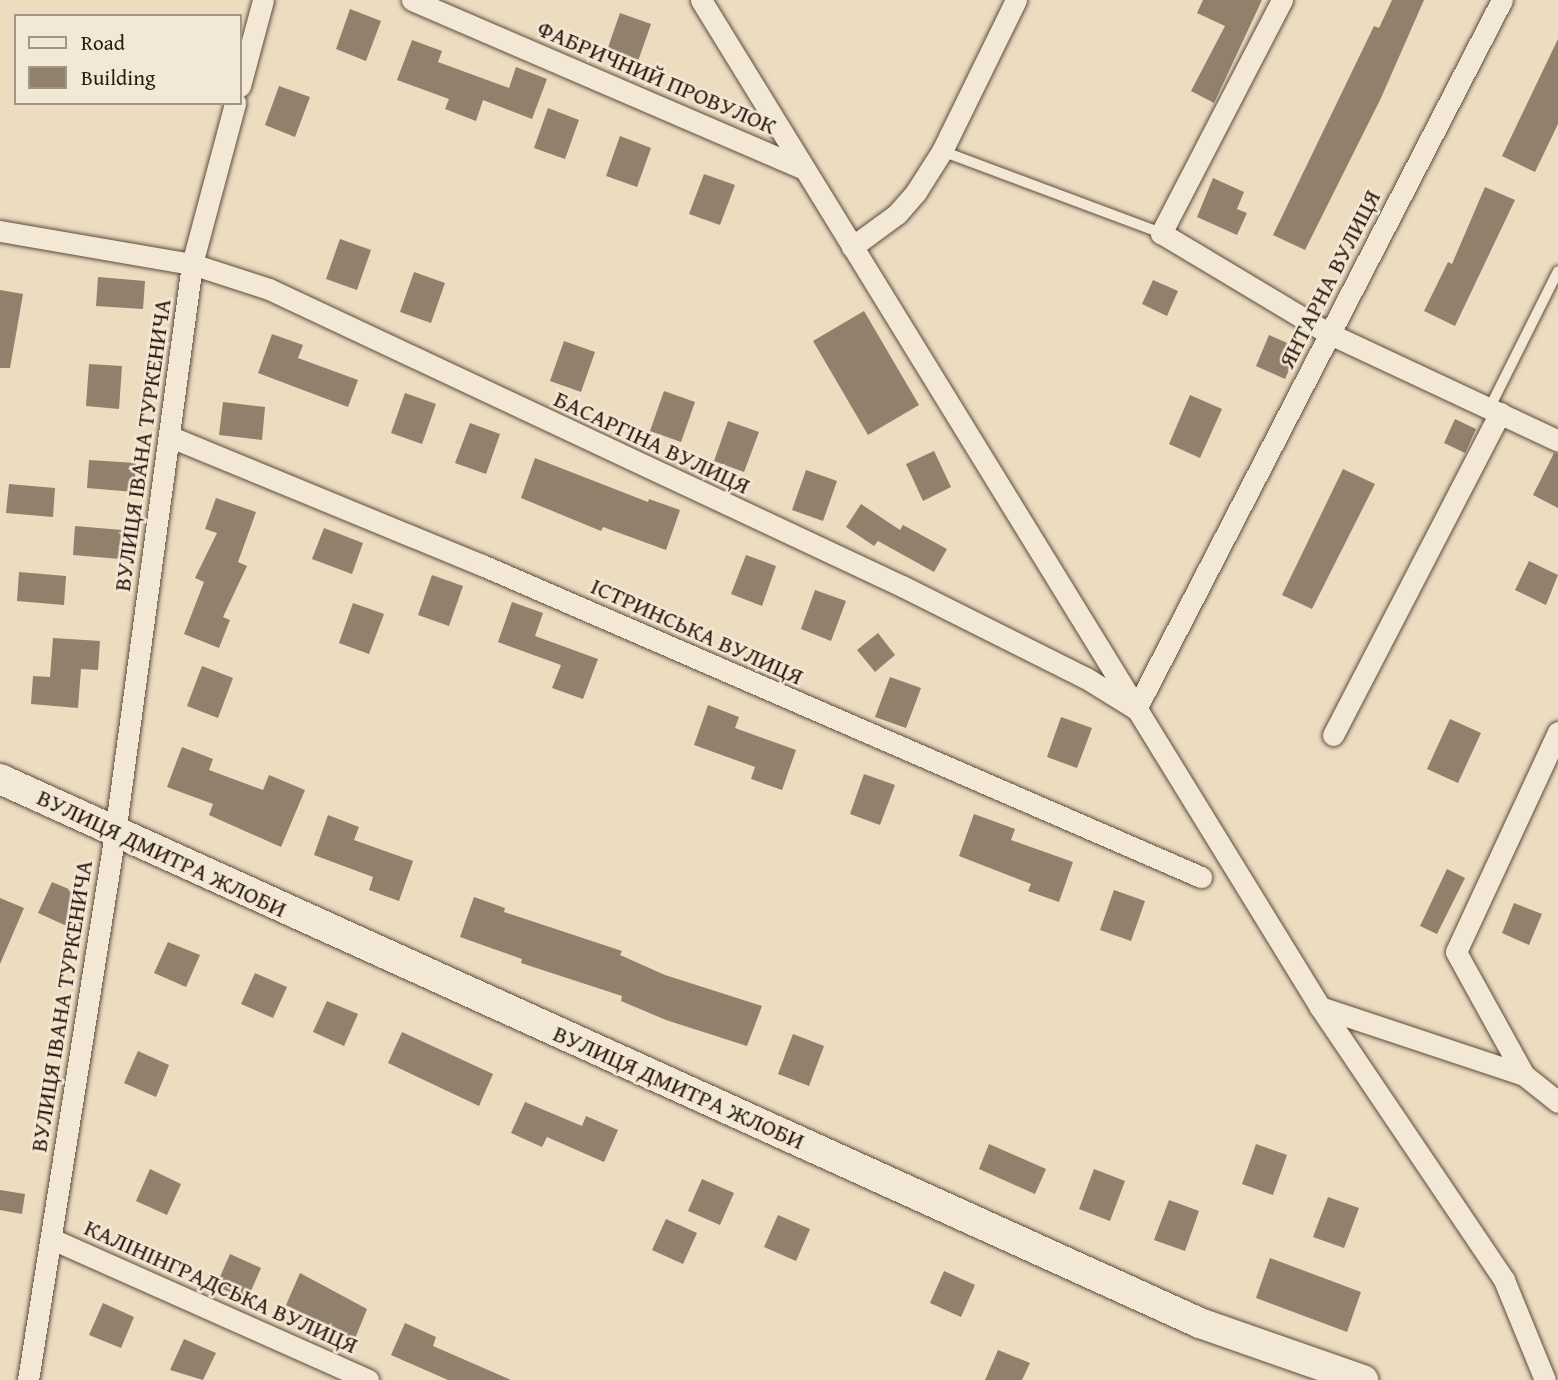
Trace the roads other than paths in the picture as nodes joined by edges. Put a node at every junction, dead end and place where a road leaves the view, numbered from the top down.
1 (263, 0) edge
2 (412, 0) edge
3 (701, 0) edge
4 (1016, 0) edge
5 (1282, 0) edge
6 (1502, 0) edge
7 (242, 79) edge
8 (234, 105) edge
9 (942, 151) junction
10 (804, 169) junction
11 (0, 231) edge
12 (1161, 233) junction
13 (852, 247) junction
14 (192, 264) junction
15 (1558, 271) edge
16 (1330, 334) junction
17 (1495, 411) junction
18 (171, 437) junction
19 (1558, 441) edge
20 (1136, 709) junction
21 (1558, 732) edge
22 (1333, 735) dead end
23 (0, 779) edge
24 (115, 833) junction
25 (1201, 877) dead end
26 (1320, 1007) junction
27 (1524, 1075) junction
28 (1558, 1102) edge
29 (52, 1240) junction
30 (1351, 1378) edge
31 (28, 1380) edge
32 (368, 1380) edge
33 (1545, 1380) edge

1 - 7 street
2 - 10 street, ФАБРИЧНИЙ ПРОВУЛОК
3 - 10 street
4 - 9 street
5 - 12 street
6 - 16 street, ЯНТАРНА ВУЛИЦЯ
8 - 14 street, ВУЛИЦЯ ІВАНА ТУРКЕНИЧА
9 - 12 lane
9 - 13 street
10 - 13 street
11 - 14 street, БАСАРГІНА ВУЛИЦЯ
12 - 16 street
13 - 20 street
14 - 18 street, ВУЛИЦЯ ІВАНА ТУРКЕНИЧА
14 - 20 street, БАСАРГІНА ВУЛИЦЯ
15 - 17 lane
16 - 17 street
16 - 20 street, ЯНТАРНА ВУЛИЦЯ
17 - 19 street
17 - 22 street
18 - 24 street, ВУЛИЦЯ ІВАНА ТУРКЕНИЧА
18 - 25 street, ІСТРИНСЬКА ВУЛИЦЯ
20 - 26 street
21 - 27 street
23 - 24 main road, ВУЛИЦЯ ДМИТРА ЖЛОБИ
24 - 29 street, ВУЛИЦЯ ІВАНА ТУРКЕНИЧА
24 - 30 main road, ВУЛИЦЯ ДМИТРА ЖЛОБИ
26 - 27 street
26 - 33 street
27 - 28 street
29 - 31 street, ВУЛИЦЯ ІВАНА ТУРКЕНИЧА
29 - 32 street, КАЛІНІНГРАДСЬКА ВУЛИЦЯ

